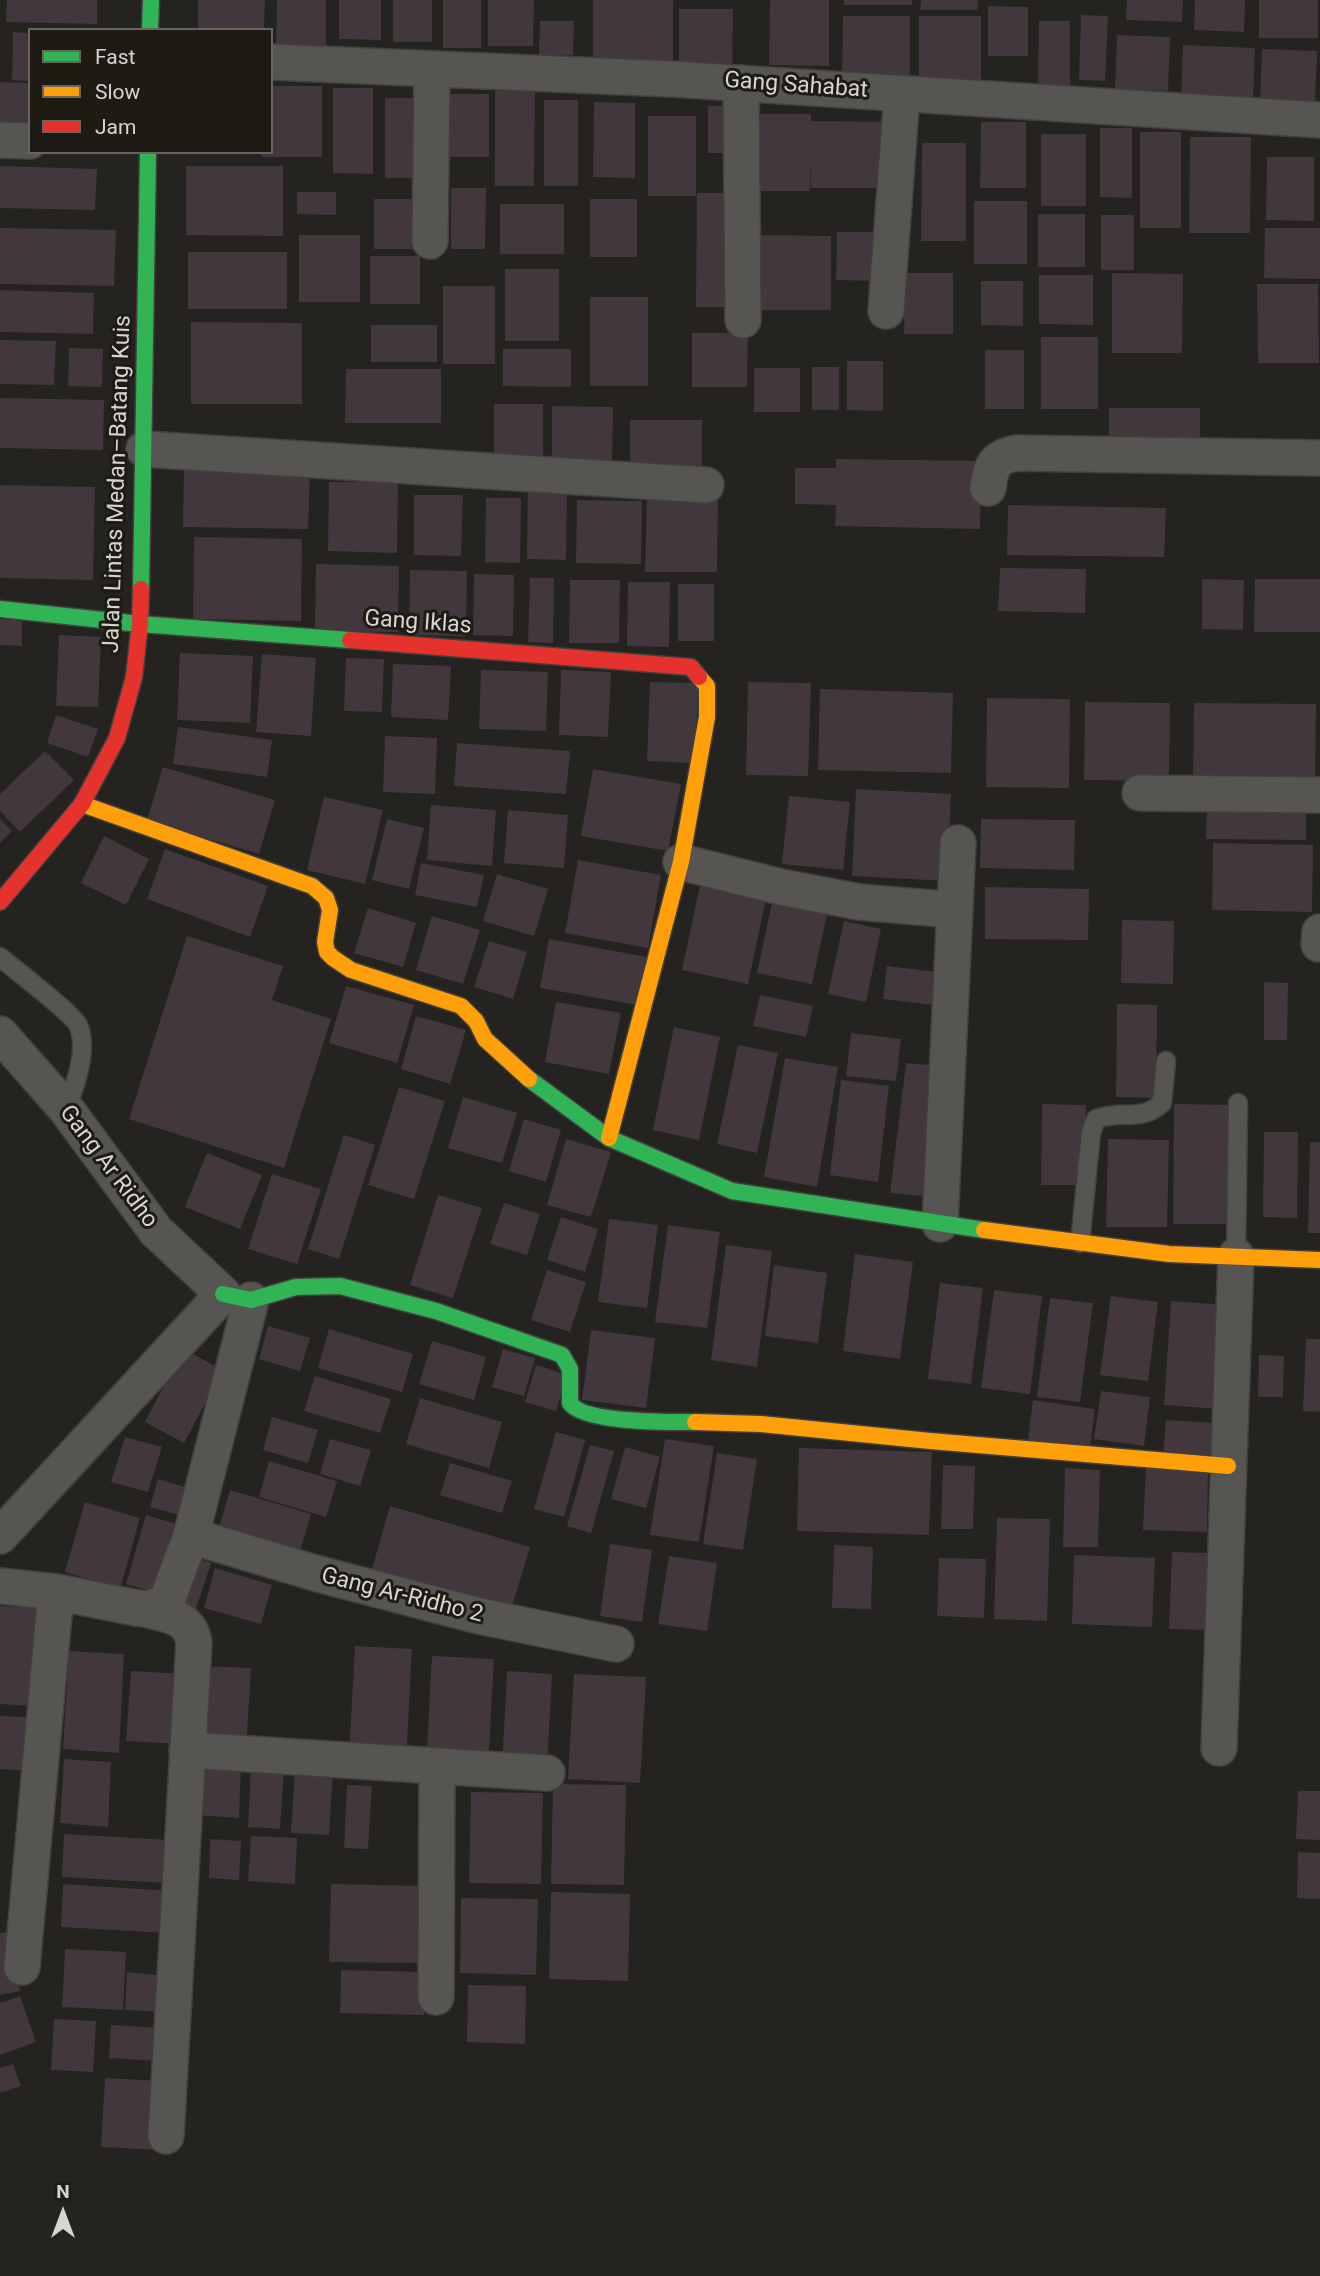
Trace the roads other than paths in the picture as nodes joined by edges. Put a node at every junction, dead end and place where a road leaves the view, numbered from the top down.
1 (151, 0) edge
2 (150, 28) edge
3 (273, 62) edge
4 (432, 69) junction
5 (741, 83) junction
6 (902, 93) junction
7 (1320, 120) edge
8 (0, 141) edge
9 (28, 142) edge
10 (148, 154) edge
11 (430, 241) dead end
12 (886, 311) dead end
13 (743, 320) dead end
14 (144, 449) junction
15 (1320, 458) edge
16 (706, 485) dead end
17 (988, 488) dead end
18 (0, 609) edge
19 (141, 624) junction
20 (1140, 793) dead end
21 (1320, 795) edge
22 (82, 804) junction
23 (958, 843) dead end
24 (681, 862) junction
25 (0, 902) edge
26 (955, 910) junction
27 (1320, 932) edge
28 (1319, 944) edge
29 (0, 957) edge
30 (0, 1034) edge
31 (1166, 1061) dead end
32 (1238, 1103) dead end
33 (66, 1110) junction
34 (609, 1138) junction
35 (940, 1224) junction
36 (1080, 1243) junction
37 (1236, 1256) junction
38 (1320, 1260) edge
39 (237, 1297) junction
40 (1228, 1466) junction
41 (0, 1536) edge
42 (191, 1536) junction
43 (0, 1586) edge
44 (56, 1592) junction
45 (146, 1609) junction
46 (616, 1644) dead end
47 (1219, 1748) dead end
48 (187, 1750) junction
49 (437, 1766) junction
50 (547, 1773) dead end
51 (22, 1967) dead end
52 (436, 1997) dead end
53 (166, 2136) dead end

1 - 2 main road
3 - 4 street, Gang Sahabat
4 - 5 street, Gang Sahabat
4 - 11 street
5 - 6 street, Gang Sahabat
5 - 13 street
6 - 7 street, Gang Sahabat
6 - 12 street
8 - 9 street
10 - 14 main road, Jalan Lintas Medan–Batang Kuis
14 - 16 street
14 - 19 main road, Jalan Lintas Medan–Batang Kuis
15 - 17 street
18 - 19 main road, Gang Iklas
19 - 22 main road, Jalan Lintas Medan–Batang Kuis
19 - 24 main road, Gang Iklas
20 - 21 street
22 - 25 main road, Jalan Lintas Medan–Batang Kuis
22 - 34 main road
23 - 26 street
24 - 26 street
24 - 34 main road
26 - 35 street
27 - 28 street
29 - 33 lane
30 - 33 street, Gang Ar Ridho
31 - 36 lane
32 - 37 lane
33 - 39 street, Gang Ar Ridho
34 - 35 main road
35 - 36 main road
36 - 37 main road
37 - 38 main road
37 - 40 street
39 - 40 main road
39 - 41 street
39 - 42 street
40 - 47 street
42 - 45 street
42 - 46 street, Gang Ar-Ridho 2
43 - 44 street
44 - 45 street
44 - 51 street
45 - 48 street
48 - 49 street
48 - 53 street
49 - 50 street
49 - 52 street

